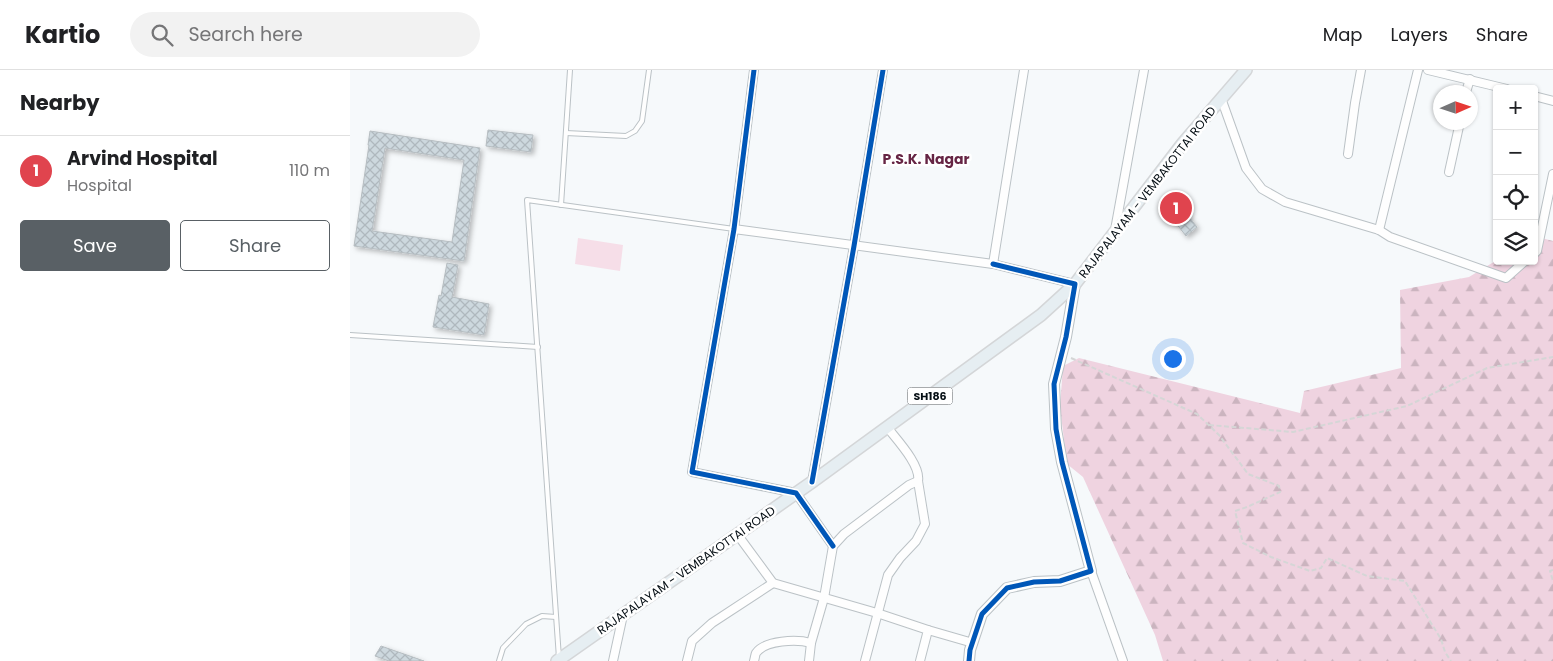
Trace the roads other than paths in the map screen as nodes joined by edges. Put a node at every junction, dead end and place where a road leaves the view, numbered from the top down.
1 (570, 70) edge
2 (649, 70) edge
3 (754, 70) edge
4 (883, 70) edge
5 (1024, 70) edge
6 (1144, 70) edge
7 (1246, 70) edge
8 (1361, 70) edge
9 (1418, 70) edge
10 (1428, 70) edge
11 (1470, 79) junction
12 (1468, 85) edge
13 (1493, 85) edge
14 (1538, 97) edge
15 (1221, 98) junction
16 (1553, 101) edge
17 (1458, 130) edge
18 (566, 134) junction
19 (1348, 154) dead end
20 (1449, 172) dead end
21 (1553, 174) edge
22 (561, 205) junction
23 (734, 229) junction
24 (1379, 230) junction
25 (1114, 232) junction
26 (854, 246) junction
27 (1538, 246) edge
28 (993, 264) junction
29 (1521, 265) edge
30 (1075, 284) junction
31 (350, 335) edge
32 (538, 347) junction
33 (887, 427) junction
34 (918, 481) junction
35 (812, 482) junction
36 (796, 493) junction
37 (737, 534) junction
38 (832, 546) junction
39 (1091, 571) junction
40 (773, 583) junction
41 (824, 598) junction
42 (877, 613) junction
43 (623, 615) junction
44 (556, 617) junction
45 (928, 630) junction
46 (811, 643) junction
47 (973, 643) junction
48 (558, 660) edge
49 (499, 661) edge
50 (613, 661) edge
51 (686, 661) edge
52 (754, 661) edge
53 (809, 661) edge
54 (865, 661) edge
55 (920, 661) edge
56 (969, 661) edge
57 (1123, 661) edge

1 - 18 lane
2 - 18 lane
3 - 23 street
4 - 26 street
5 - 28 street
6 - 25 street
7 - 15 main road, RAJAPALAYAM - VEMBAKOTTAI ROAD / SH186
8 - 19 street
9 - 24 street
10 - 11 street
11 - 12 street
11 - 13 street
14 - 16 street
15 - 24 street
15 - 25 main road, RAJAPALAYAM - VEMBAKOTTAI ROAD / SH186
17 - 20 street
18 - 22 lane
21 - 27 street
22 - 23 lane
22 - 32 lane
23 - 26 street
23 - 36 street
24 - 29 street
25 - 30 main road, RAJAPALAYAM - VEMBAKOTTAI ROAD / SH186
26 - 28 street
26 - 35 street
28 - 30 street
30 - 33 main road, RAJAPALAYAM - VEMBAKOTTAI ROAD / SH186
30 - 39 street
31 - 32 lane
32 - 44 lane
33 - 34 street
33 - 35 main road, RAJAPALAYAM - VEMBAKOTTAI ROAD / SH186
34 - 38 street
34 - 42 street
35 - 36 main road, RAJAPALAYAM - VEMBAKOTTAI ROAD / SH186
36 - 37 main road, RAJAPALAYAM - VEMBAKOTTAI ROAD / SH186
36 - 38 street
37 - 40 street
37 - 43 main road, RAJAPALAYAM - VEMBAKOTTAI ROAD / SH186
38 - 41 street
39 - 47 street
39 - 57 street
40 - 41 street
40 - 51 street
41 - 42 street
41 - 46 street
42 - 45 street
42 - 54 street
43 - 48 main road, RAJAPALAYAM - VEMBAKOTTAI ROAD / SH186
43 - 50 street
44 - 48 lane
44 - 49 lane
45 - 47 street
45 - 55 street
46 - 52 street
46 - 53 street
47 - 56 street

